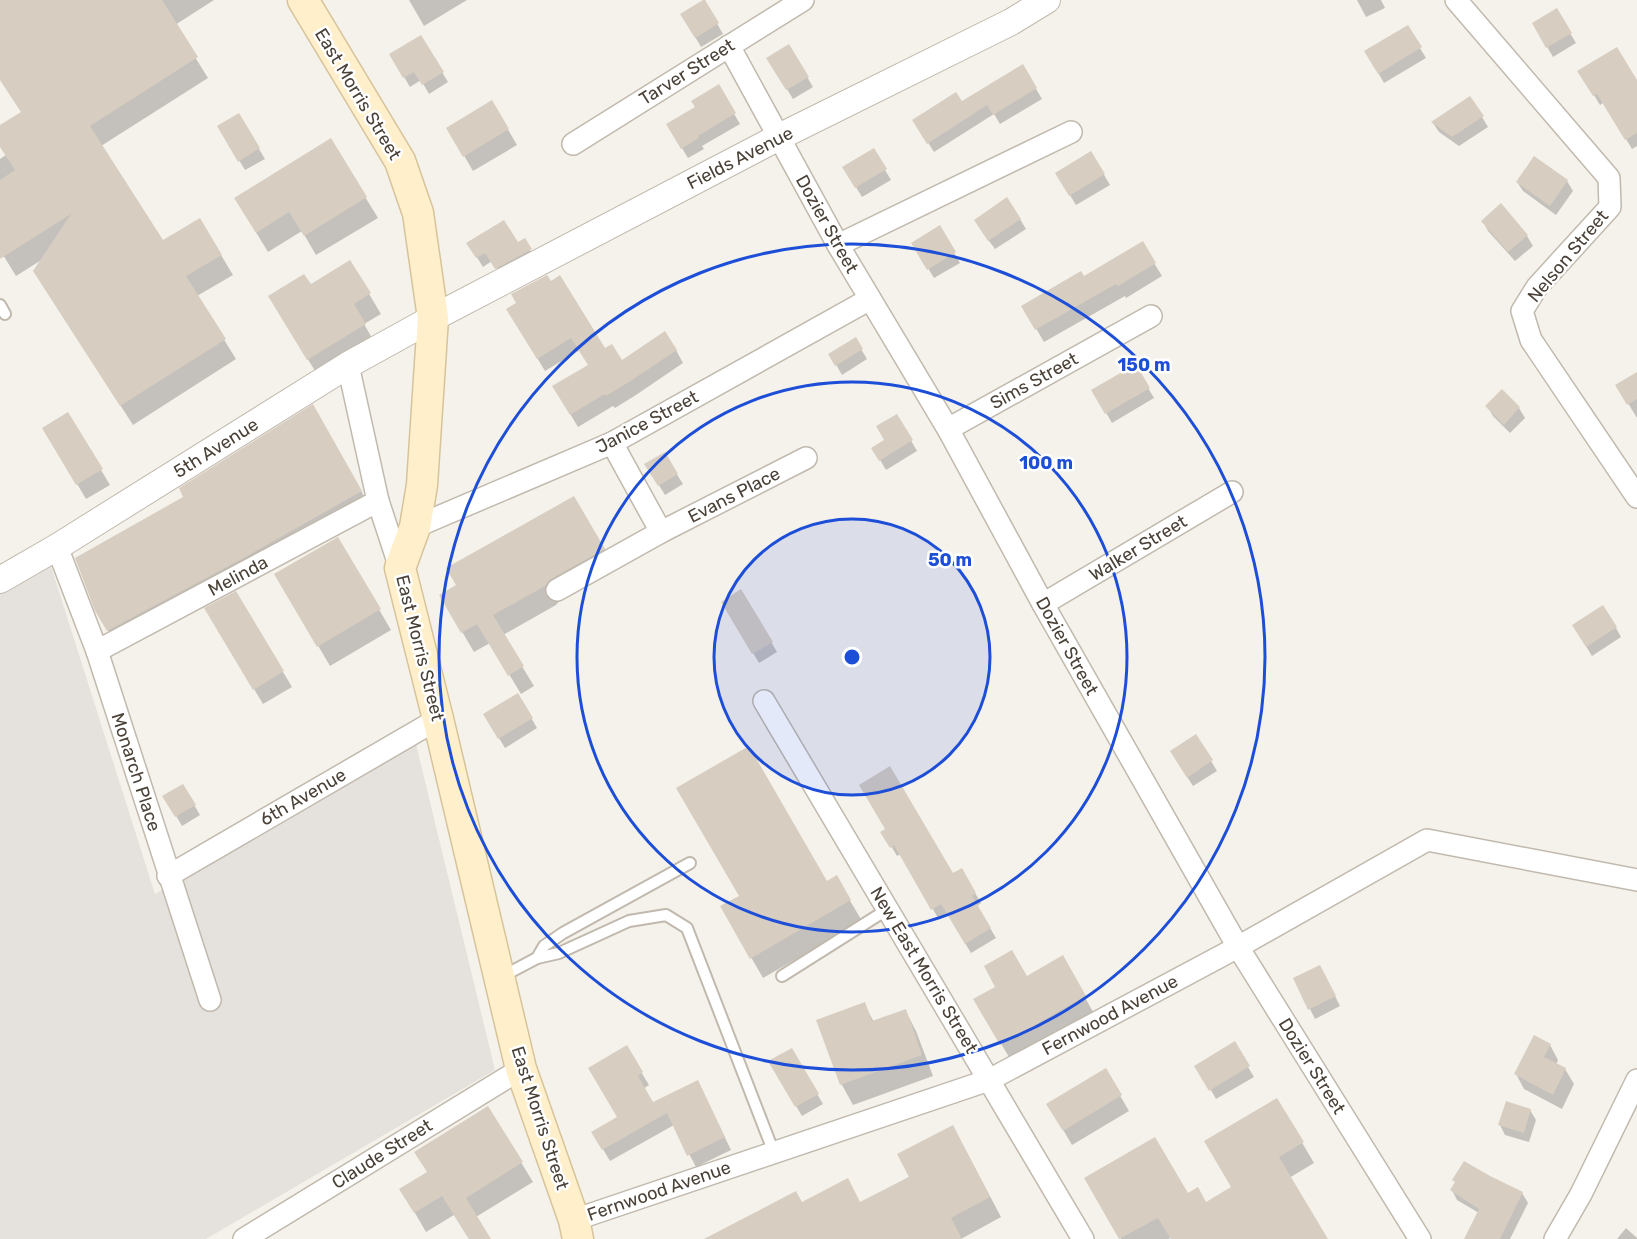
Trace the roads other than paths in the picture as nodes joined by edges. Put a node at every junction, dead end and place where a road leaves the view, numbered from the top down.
1 (303, 0) edge
2 (803, 0) edge
3 (1047, 0) edge
4 (1456, 0) edge
5 (729, 46) junction
6 (1071, 132) dead end
7 (779, 137) junction
8 (573, 144) dead end
9 (838, 245) junction
10 (870, 299) junction
11 (1151, 316) dead end
12 (433, 318) junction
13 (348, 365) junction
14 (948, 429) junction
15 (612, 443) junction
16 (806, 458) dead end
17 (1232, 492) dead end
18 (1637, 497) edge
19 (378, 501) junction
20 (415, 527) junction
21 (661, 532) junction
22 (57, 547) junction
23 (400, 568) junction
24 (0, 580) edge
25 (556, 590) dead end
26 (1043, 604) junction
27 (97, 651) junction
28 (764, 701) dead end
29 (438, 718) junction
30 (690, 863) dead end
31 (168, 876) junction
32 (1637, 880) edge
33 (888, 909) junction
34 (1238, 947) junction
35 (537, 958) junction
36 (782, 976) dead end
37 (500, 978) junction
38 (210, 1000) dead end
39 (521, 1069) junction
40 (989, 1080) junction
41 (1637, 1080) edge
42 (774, 1153) junction
43 (576, 1229) edge
44 (244, 1239) edge
45 (1083, 1239) edge
46 (1420, 1239) edge
47 (1554, 1239) edge

1 - 12 main road, East Morris Street
2 - 5 street, Tarver Street
3 - 7 street, Fields Avenue
4 - 18 street, Nelson Street
5 - 7 street, Dozier Street
5 - 8 street, Tarver Street
6 - 9 street
7 - 9 street, Dozier Street
7 - 12 street, Fields Avenue
9 - 10 street, Dozier Street
10 - 14 street, Dozier Street
10 - 15 street, Janice Street
11 - 14 street, Sims Street
12 - 13 street, 5th Avenue
12 - 20 main road, East Morris Street
13 - 19 street
13 - 22 street, 5th Avenue
14 - 26 street, Dozier Street
15 - 20 street, Janice Street
15 - 21 street
16 - 21 street, Evans Place
17 - 26 street, Walker Street
19 - 23 street
19 - 27 street, Melinda
20 - 23 main road, East Morris Street
21 - 25 street, Evans Place
22 - 24 street, 5th Avenue
22 - 27 street, Monarch Place
23 - 29 main road, East Morris Street
26 - 34 street, Dozier Street
27 - 31 street, Monarch Place
28 - 33 street, New East Morris Street
29 - 31 street, 6th Avenue
29 - 37 main road, East Morris Street
30 - 35 lane
31 - 38 street, Monarch Place
32 - 34 street, Fernwood Avenue
33 - 36 lane
33 - 40 street, New East Morris Street
34 - 40 street, Fernwood Avenue
34 - 46 street, Dozier Street
35 - 37 lane
35 - 42 lane
37 - 39 main road, East Morris Street
39 - 43 main road, East Morris Street
39 - 44 street, Claude Street
40 - 42 street, Fernwood Avenue
40 - 45 street, New East Morris Street
41 - 47 street
42 - 43 street, Fernwood Avenue

